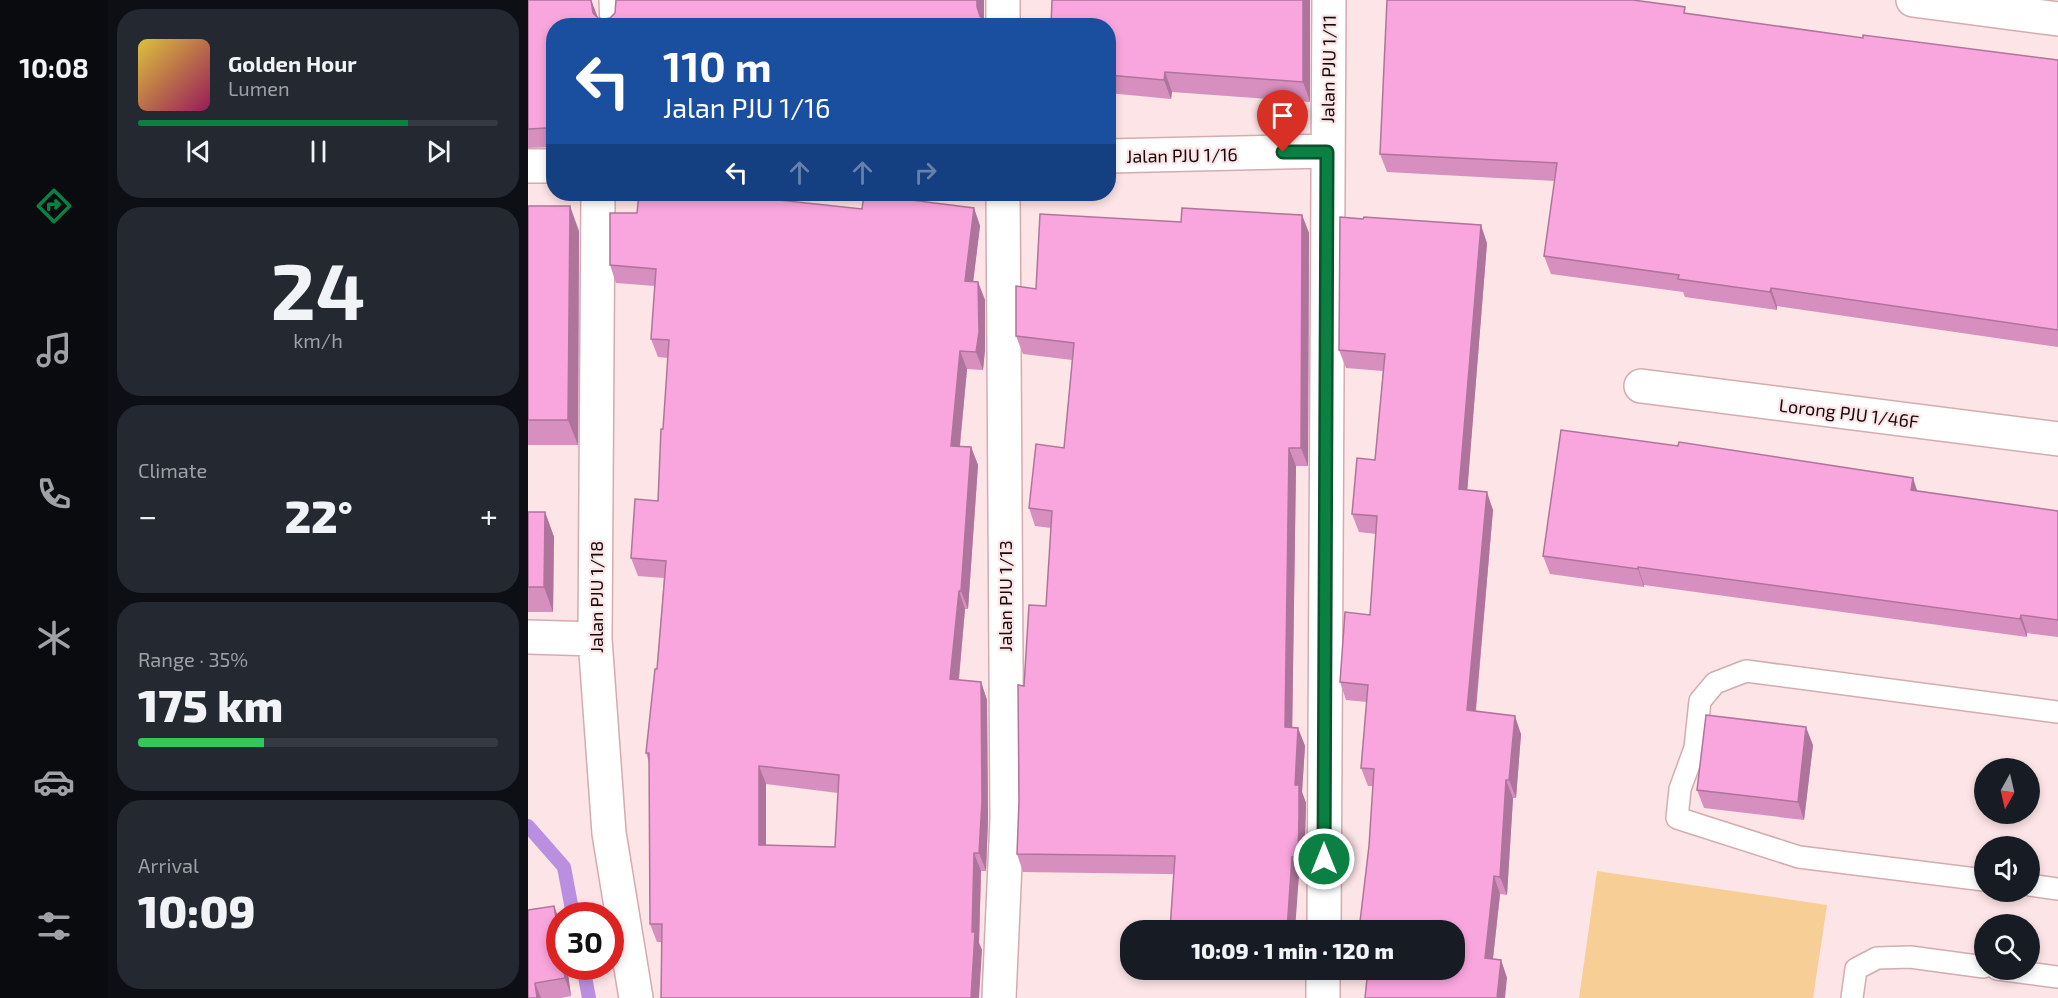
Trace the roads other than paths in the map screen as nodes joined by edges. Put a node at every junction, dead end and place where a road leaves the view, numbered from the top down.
1 (610, 0) edge
2 (1003, 0) edge
3 (1329, 0) edge
4 (1913, 0) edge
5 (611, 18) edge
6 (1003, 18) edge
7 (2058, 19) edge
8 (1327, 152) junction
9 (1116, 156) edge
10 (528, 166) edge
11 (546, 166) edge
12 (598, 201) edge
13 (1003, 201) edge
14 (1641, 386) dead end
15 (2058, 440) edge
16 (528, 637) edge
17 (595, 639) junction
18 (2058, 712) edge
19 (1974, 879) edge
20 (2040, 886) edge
21 (2058, 889) edge
22 (1324, 920) edge
23 (1974, 966) edge
24 (2040, 975) edge
25 (2058, 977) edge
26 (1323, 980) edge
27 (636, 998) edge
28 (999, 998) edge
29 (1323, 998) edge
30 (1852, 998) edge

1 - 5 lane
2 - 6 street
3 - 8 street, Jalan PJU 1/11
4 - 7 street
8 - 9 street, Jalan PJU 1/16
8 - 22 street, Jalan PJU 1/11
10 - 11 street
12 - 17 street, Jalan PJU 1/18
13 - 28 street, Jalan PJU 1/13
14 - 15 street, Lorong PJU 1/46F
16 - 17 street
17 - 27 street, Jalan PJU 1/18
18 - 19 lane
20 - 21 lane
23 - 30 lane
24 - 25 lane
26 - 29 street

